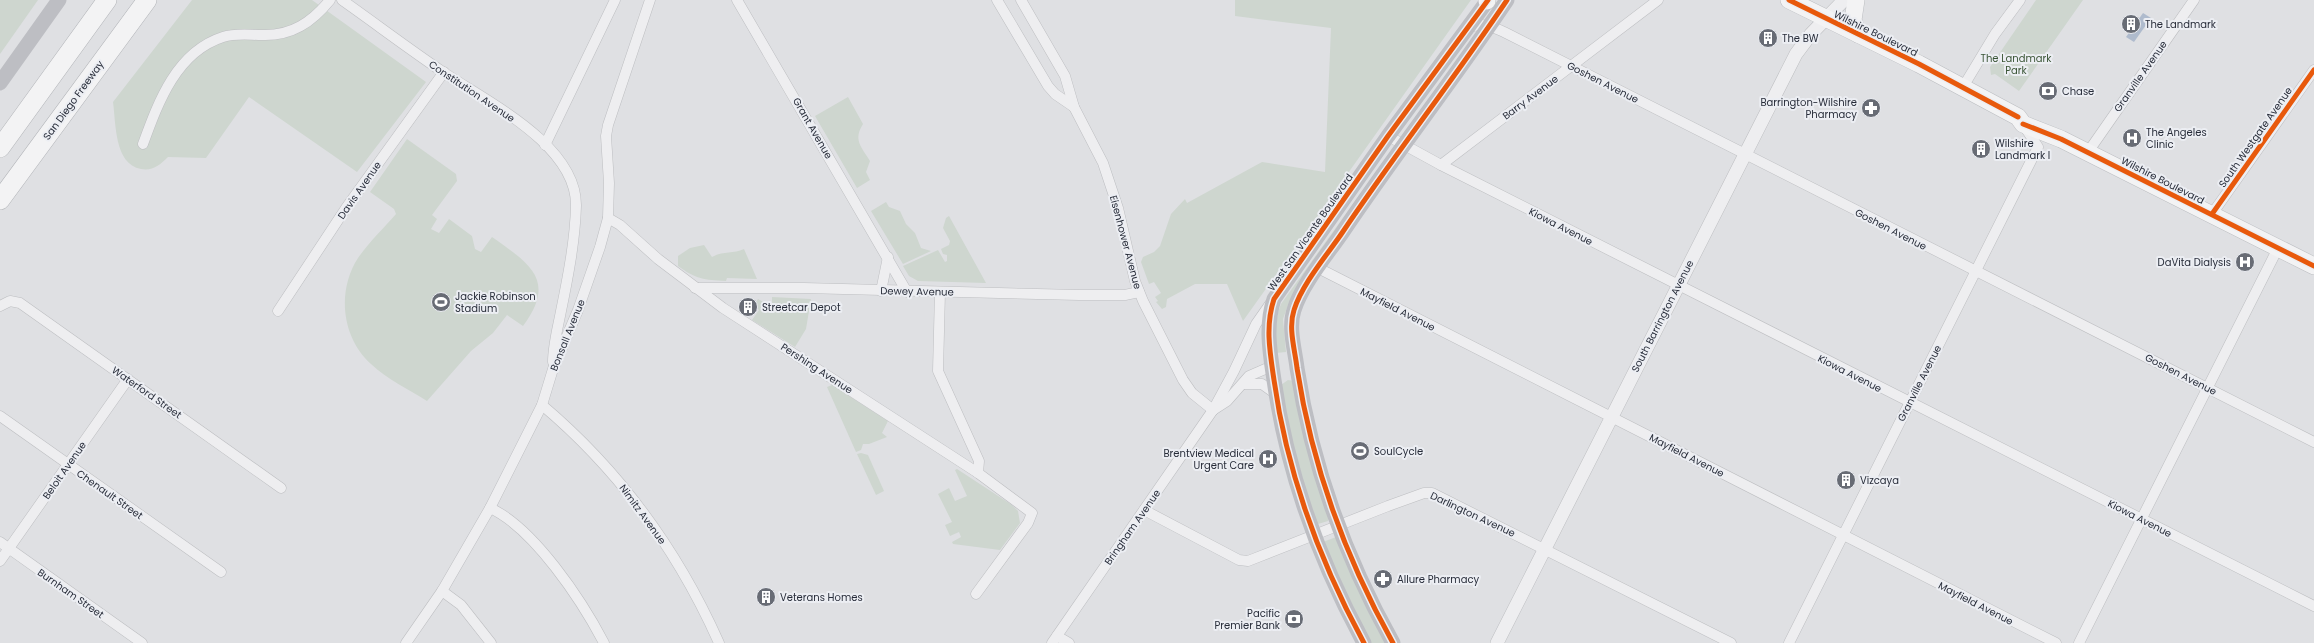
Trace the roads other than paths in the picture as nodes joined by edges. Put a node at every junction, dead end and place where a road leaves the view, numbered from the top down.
1 (58, 0) edge
2 (107, 0) edge
3 (134, 0) edge
4 (147, 0) edge
5 (330, 0) edge
6 (342, 0) edge
7 (615, 0) edge
8 (650, 0) edge
9 (737, 0) edge
10 (997, 0) edge
11 (1021, 0) edge
12 (1487, 0) edge
13 (1507, 0) edge
14 (1658, 0) edge
15 (1789, 0) edge
16 (1844, 0) edge
17 (1856, 0) edge
18 (2020, 0) edge
19 (2194, 0) edge
20 (1825, 18) junction
21 (1490, 26) junction
22 (1468, 28) junction
23 (1858, 34) junction
24 (1571, 66) junction
25 (2314, 70) edge
26 (444, 72) junction
27 (0, 84) edge
28 (1963, 87) junction
29 (1074, 108) junction
30 (2023, 124) junction
31 (1388, 136) junction
32 (143, 144) dead end
33 (545, 145) junction
34 (1405, 146) junction
35 (0, 148) edge
36 (2088, 152) junction
37 (1745, 153) junction
38 (1441, 166) junction
39 (0, 183) edge
40 (0, 200) edge
41 (2212, 214) junction
42 (608, 218) junction
43 (2278, 248) junction
44 (888, 256) junction
45 (2314, 266) edge
46 (1318, 268) junction
47 (1976, 272) junction
48 (1678, 285) junction
49 (695, 288) junction
50 (880, 291) junction
51 (907, 292) junction
52 (940, 292) junction
53 (1139, 292) junction
54 (1274, 299) junction
55 (0, 306) edge
56 (278, 311) dead end
57 (1293, 342) junction
58 (1272, 366) junction
59 (553, 369) junction
60 (128, 379) junction
61 (1300, 383) junction
62 (1243, 384) junction
63 (2207, 388) junction
64 (1276, 394) junction
65 (1909, 403) junction
66 (542, 405) junction
67 (1213, 410) junction
68 (0, 416) edge
69 (1612, 417) junction
70 (2314, 442) edge
71 (68, 464) junction
72 (978, 473) junction
73 (281, 488) dead end
74 (490, 508) junction
75 (1144, 510) junction
76 (2141, 518) junction
77 (1338, 526) junction
78 (1842, 535) junction
79 (1313, 536) junction
80 (0, 542) edge
81 (9, 548) junction
82 (1545, 548) junction
83 (0, 561) edge
84 (221, 572) dead end
85 (442, 591) junction
86 (976, 594) dead end
87 (2314, 606) edge
88 (1054, 639) edge
89 (142, 643) edge
90 (406, 643) edge
91 (491, 643) edge
92 (604, 643) edge
93 (719, 643) edge
94 (1069, 643) edge
95 (1364, 643) edge
96 (1393, 643) edge
97 (1497, 643) edge
98 (1731, 643) edge
99 (1788, 643) edge
100 (2056, 643) edge
101 (2079, 643) edge

1 - 27 main road
2 - 35 highway
3 - 39 highway
4 - 40 highway, San Diego Freeway
5 - 32 street
6 - 26 street, Constitution Avenue
7 - 33 street
8 - 42 street, Bonsall Avenue
9 - 44 street, Grant Avenue
10 - 29 street, Eisenhower Avenue
11 - 29 street, Eisenhower Avenue
12 - 22 main road, West San Vicente Boulevard
13 - 21 main road
14 - 24 street, Barry Avenue
15 - 20 main road, Wilshire Boulevard
16 - 20 street, South Barrington Avenue
17 - 23 main road
18 - 28 street
19 - 36 street, Granville Avenue
20 - 23 main road, Wilshire Boulevard
20 - 37 street, South Barrington Avenue
21 - 22 street, Goshen Avenue
21 - 24 street, Goshen Avenue
21 - 34 main road
22 - 31 main road, West San Vicente Boulevard
23 - 28 main road, Wilshire Boulevard
24 - 37 street, Goshen Avenue
24 - 38 street, Barry Avenue
25 - 41 street, South Westgate Avenue
26 - 33 street, Constitution Avenue
26 - 56 street, Davis Avenue
28 - 30 main road, Wilshire Boulevard
29 - 53 street, Eisenhower Avenue
30 - 36 main road, Wilshire Boulevard
30 - 47 street, Granville Avenue
31 - 34 street, Kiowa Avenue
31 - 54 main road, West San Vicente Boulevard
33 - 59 street, Constitution Avenue
34 - 38 street, Kiowa Avenue
34 - 46 main road
36 - 41 main road, Wilshire Boulevard
37 - 47 street, Goshen Avenue
37 - 48 street, South Barrington Avenue
38 - 48 street, Kiowa Avenue
41 - 43 main road, Wilshire Boulevard
42 - 49 street, Pershing Avenue
42 - 59 street, Bonsall Avenue
43 - 45 main road, Wilshire Boulevard
43 - 63 street
44 - 50 street
44 - 51 street, Grant Avenue
46 - 57 main road
46 - 69 street, Mayfield Avenue
47 - 63 street, Goshen Avenue
47 - 65 street, Granville Avenue
48 - 65 street, Kiowa Avenue
48 - 69 street, South Barrington Avenue
49 - 50 street, Dewey Avenue
49 - 72 street, Pershing Avenue
50 - 51 street, Dewey Avenue
51 - 52 street, Dewey Avenue
52 - 53 street, Dewey Avenue
52 - 72 street
53 - 67 street, Eisenhower Avenue
54 - 58 main road, West San Vicente Boulevard
54 - 67 street, Bringham Avenue
55 - 60 street, Waterford Street
57 - 58 main road
57 - 61 main road
58 - 62 street, Bringham Avenue
58 - 64 main road, West San Vicente Boulevard
59 - 66 street, Bonsall Avenue
60 - 71 street, Beloit Avenue
60 - 73 street, Waterford Street
61 - 64 main road
61 - 77 main road
62 - 64 street
62 - 67 street, Bringham Avenue
63 - 70 street, Goshen Avenue
63 - 76 street
64 - 79 main road, West San Vicente Boulevard
65 - 76 street, Kiowa Avenue
65 - 78 street, Granville Avenue
66 - 74 street, Bonsall Avenue
66 - 93 street, Nimitz Avenue
67 - 75 street, Bringham Avenue
68 - 71 street, Chenault Street
69 - 78 street, Mayfield Avenue
69 - 82 street, South Barrington Avenue
71 - 81 street, Beloit Avenue
71 - 84 street, Chenault Street
72 - 86 street, Pershing Avenue
74 - 85 street, Bonsall Avenue
74 - 92 street
75 - 79 street, Darlington Avenue
75 - 88 street, Bringham Avenue
76 - 87 street, Kiowa Avenue
76 - 101 street
77 - 79 street, Darlington Avenue
77 - 82 street, Darlington Avenue
77 - 96 main road
78 - 99 street, Granville Avenue
78 - 100 street, Mayfield Avenue
79 - 95 main road, West San Vicente Boulevard
80 - 81 street, Burnham Street
81 - 83 street, Beloit Avenue
81 - 89 street, Burnham Street
82 - 97 street, South Barrington Avenue
82 - 98 street, Darlington Avenue
85 - 90 street, Bonsall Avenue
85 - 91 street
88 - 94 street

